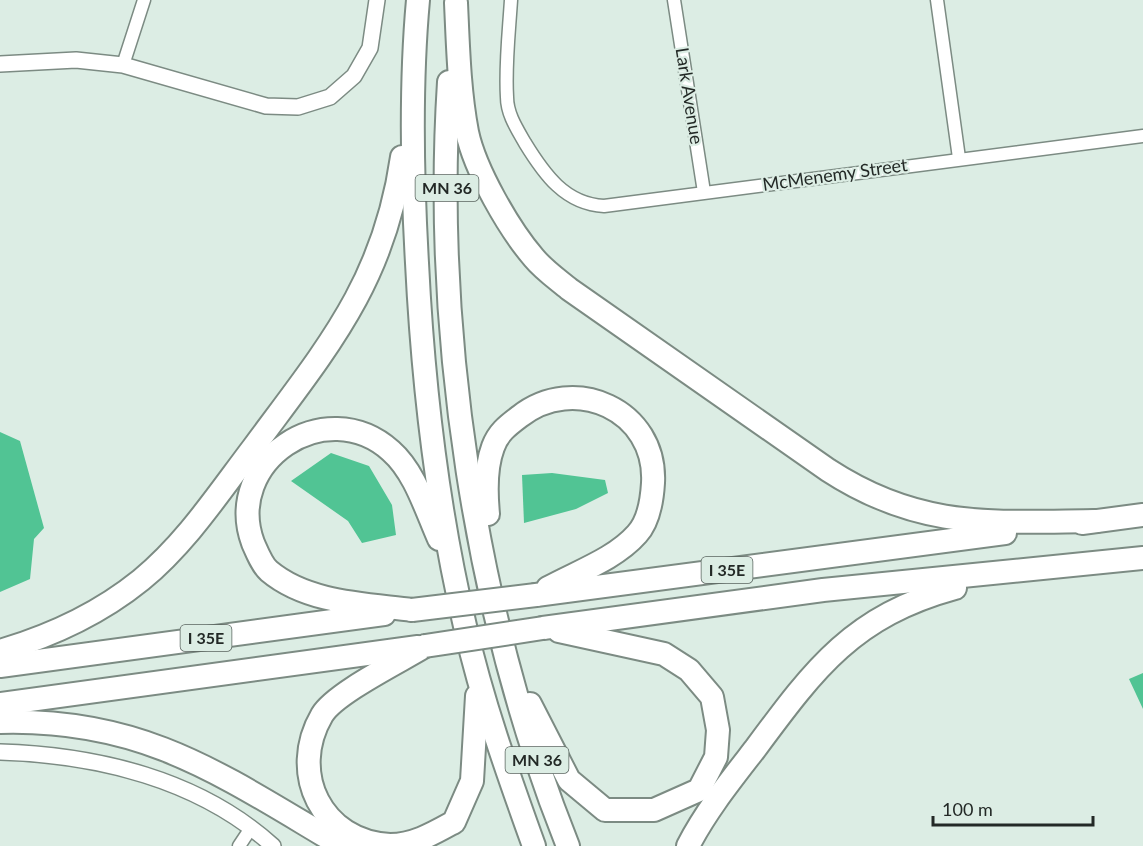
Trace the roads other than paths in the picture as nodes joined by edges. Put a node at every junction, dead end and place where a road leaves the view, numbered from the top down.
1 (144, 0) edge
2 (377, 0) edge
3 (418, 0) edge
4 (511, 0) edge
5 (674, 0) edge
6 (937, 0) edge
7 (456, 2) edge
8 (0, 64) edge
9 (123, 65) junction
10 (414, 87) junction
11 (1143, 136) edge
12 (959, 158) junction
13 (705, 192) junction
14 (1143, 515) edge
15 (1096, 521) junction
16 (1143, 558) edge
17 (1012, 572) junction
18 (454, 573) junction
19 (489, 579) junction
20 (540, 594) junction
21 (412, 610) junction
22 (548, 628) junction
23 (422, 647) junction
24 (0, 651) edge
25 (0, 666) edge
26 (511, 673) junction
27 (478, 676) junction
28 (0, 704) edge
29 (0, 722) edge
30 (0, 752) edge
31 (251, 828) junction
32 (239, 846) edge
33 (273, 846) edge
34 (342, 846) edge
35 (534, 846) edge
36 (568, 846) edge
37 (688, 846) edge

1 - 9 street
2 - 9 street
3 - 10 highway, MN 36
4 - 13 street, McMenemy Street
5 - 13 street, Lark Avenue
6 - 12 street
7 - 15 highway
7 - 19 highway, MN 36
8 - 9 street
10 - 18 highway, MN 36
10 - 24 highway
11 - 12 street, McMenemy Street
12 - 13 street, McMenemy Street
14 - 15 highway, I 35E
15 - 20 highway, I 35E
16 - 17 highway, I 35E
17 - 22 highway, I 35E
17 - 37 highway
18 - 21 highway
18 - 27 highway, MN 36
19 - 20 highway
19 - 26 highway, MN 36
20 - 21 highway, I 35E, bridge
21 - 25 highway, I 35E
22 - 23 highway, I 35E, bridge
22 - 26 highway
23 - 27 highway
23 - 28 highway, I 35E
26 - 36 highway, MN 36
27 - 35 highway, MN 36
29 - 34 highway
30 - 31 street
31 - 32 street
31 - 33 street

